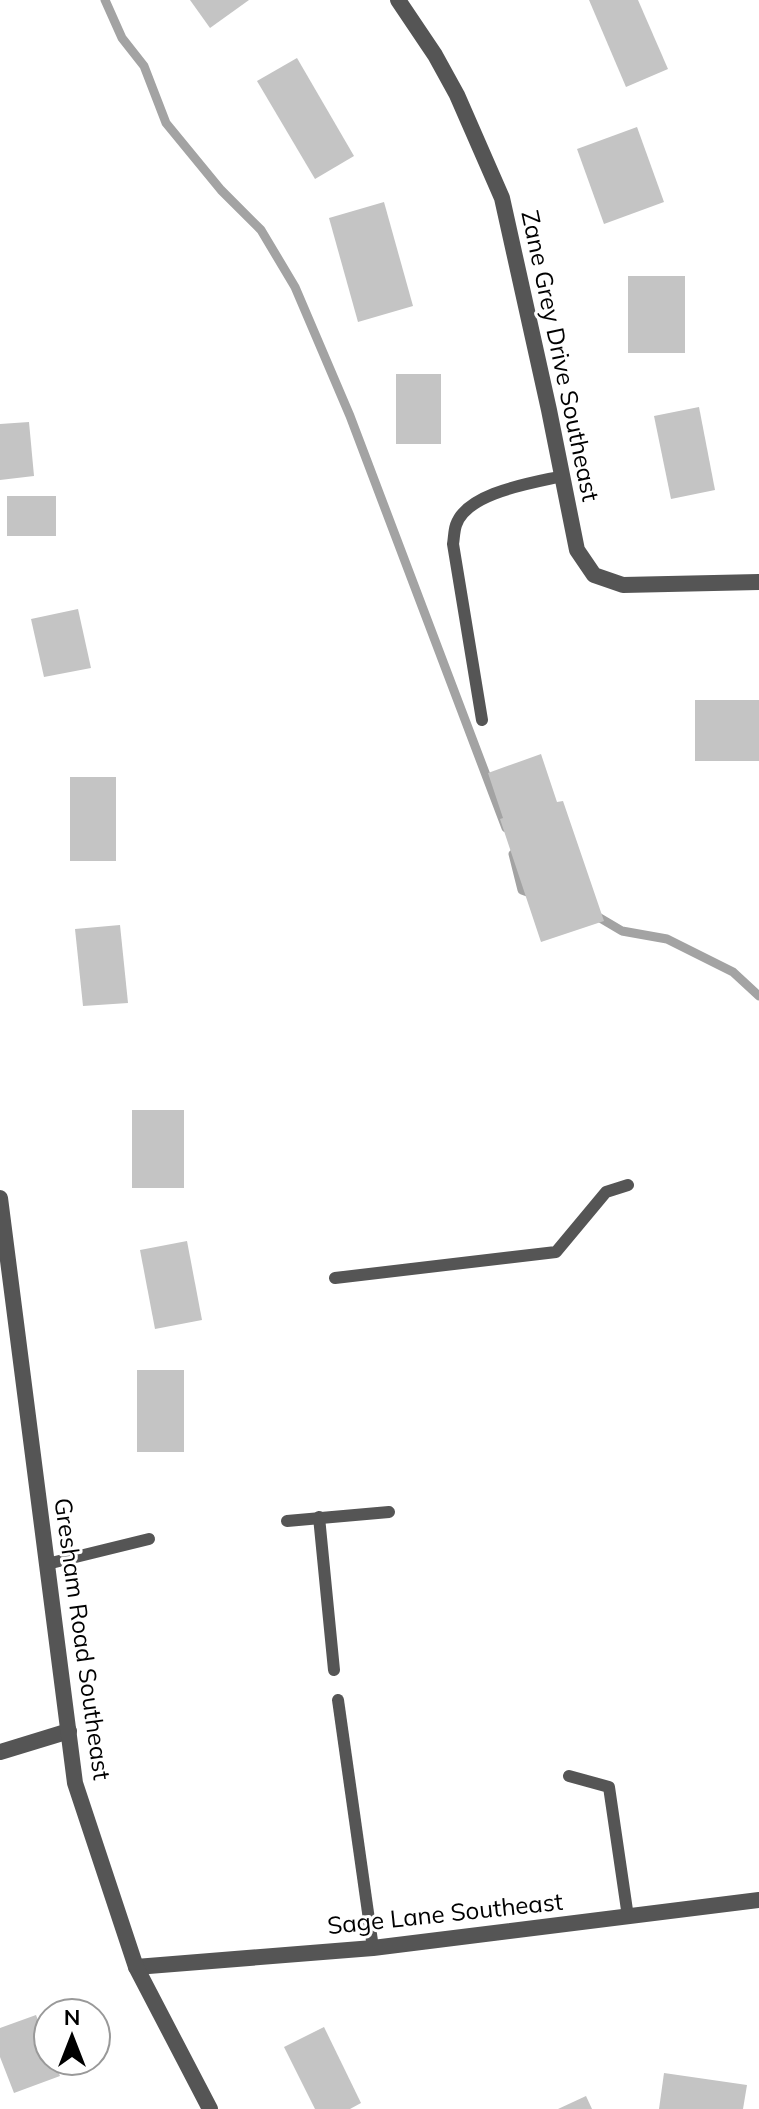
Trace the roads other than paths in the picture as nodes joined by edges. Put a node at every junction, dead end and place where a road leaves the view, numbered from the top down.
1 (398, 0) edge
2 (563, 476) junction
3 (759, 582) edge
4 (482, 720) dead end
5 (628, 1185) dead end
6 (0, 1198) edge
7 (335, 1278) dead end
8 (389, 1512) dead end
9 (319, 1517) junction
10 (287, 1521) dead end
11 (149, 1539) dead end
12 (47, 1564) junction
13 (334, 1670) dead end
14 (338, 1700) dead end
15 (69, 1731) junction
16 (0, 1752) edge
17 (569, 1776) dead end
18 (759, 1900) edge
19 (628, 1917) junction
20 (373, 1948) junction
21 (136, 1967) junction
22 (210, 2109) edge

1 - 2 street, Zane Grey Drive Southeast
2 - 3 street, Zane Grey Drive Southeast
2 - 4 lane
5 - 7 lane
6 - 12 street, Gresham Road Southeast
8 - 9 lane
9 - 10 lane
9 - 13 lane
11 - 12 lane
12 - 15 street, Gresham Road Southeast
14 - 20 lane
15 - 16 street
15 - 21 street, Gresham Road Southeast
17 - 19 lane
18 - 19 street, Sage Lane Southeast
19 - 20 street, Sage Lane Southeast
20 - 21 street, Sage Lane Southeast
21 - 22 street, Gresham Road Southeast

